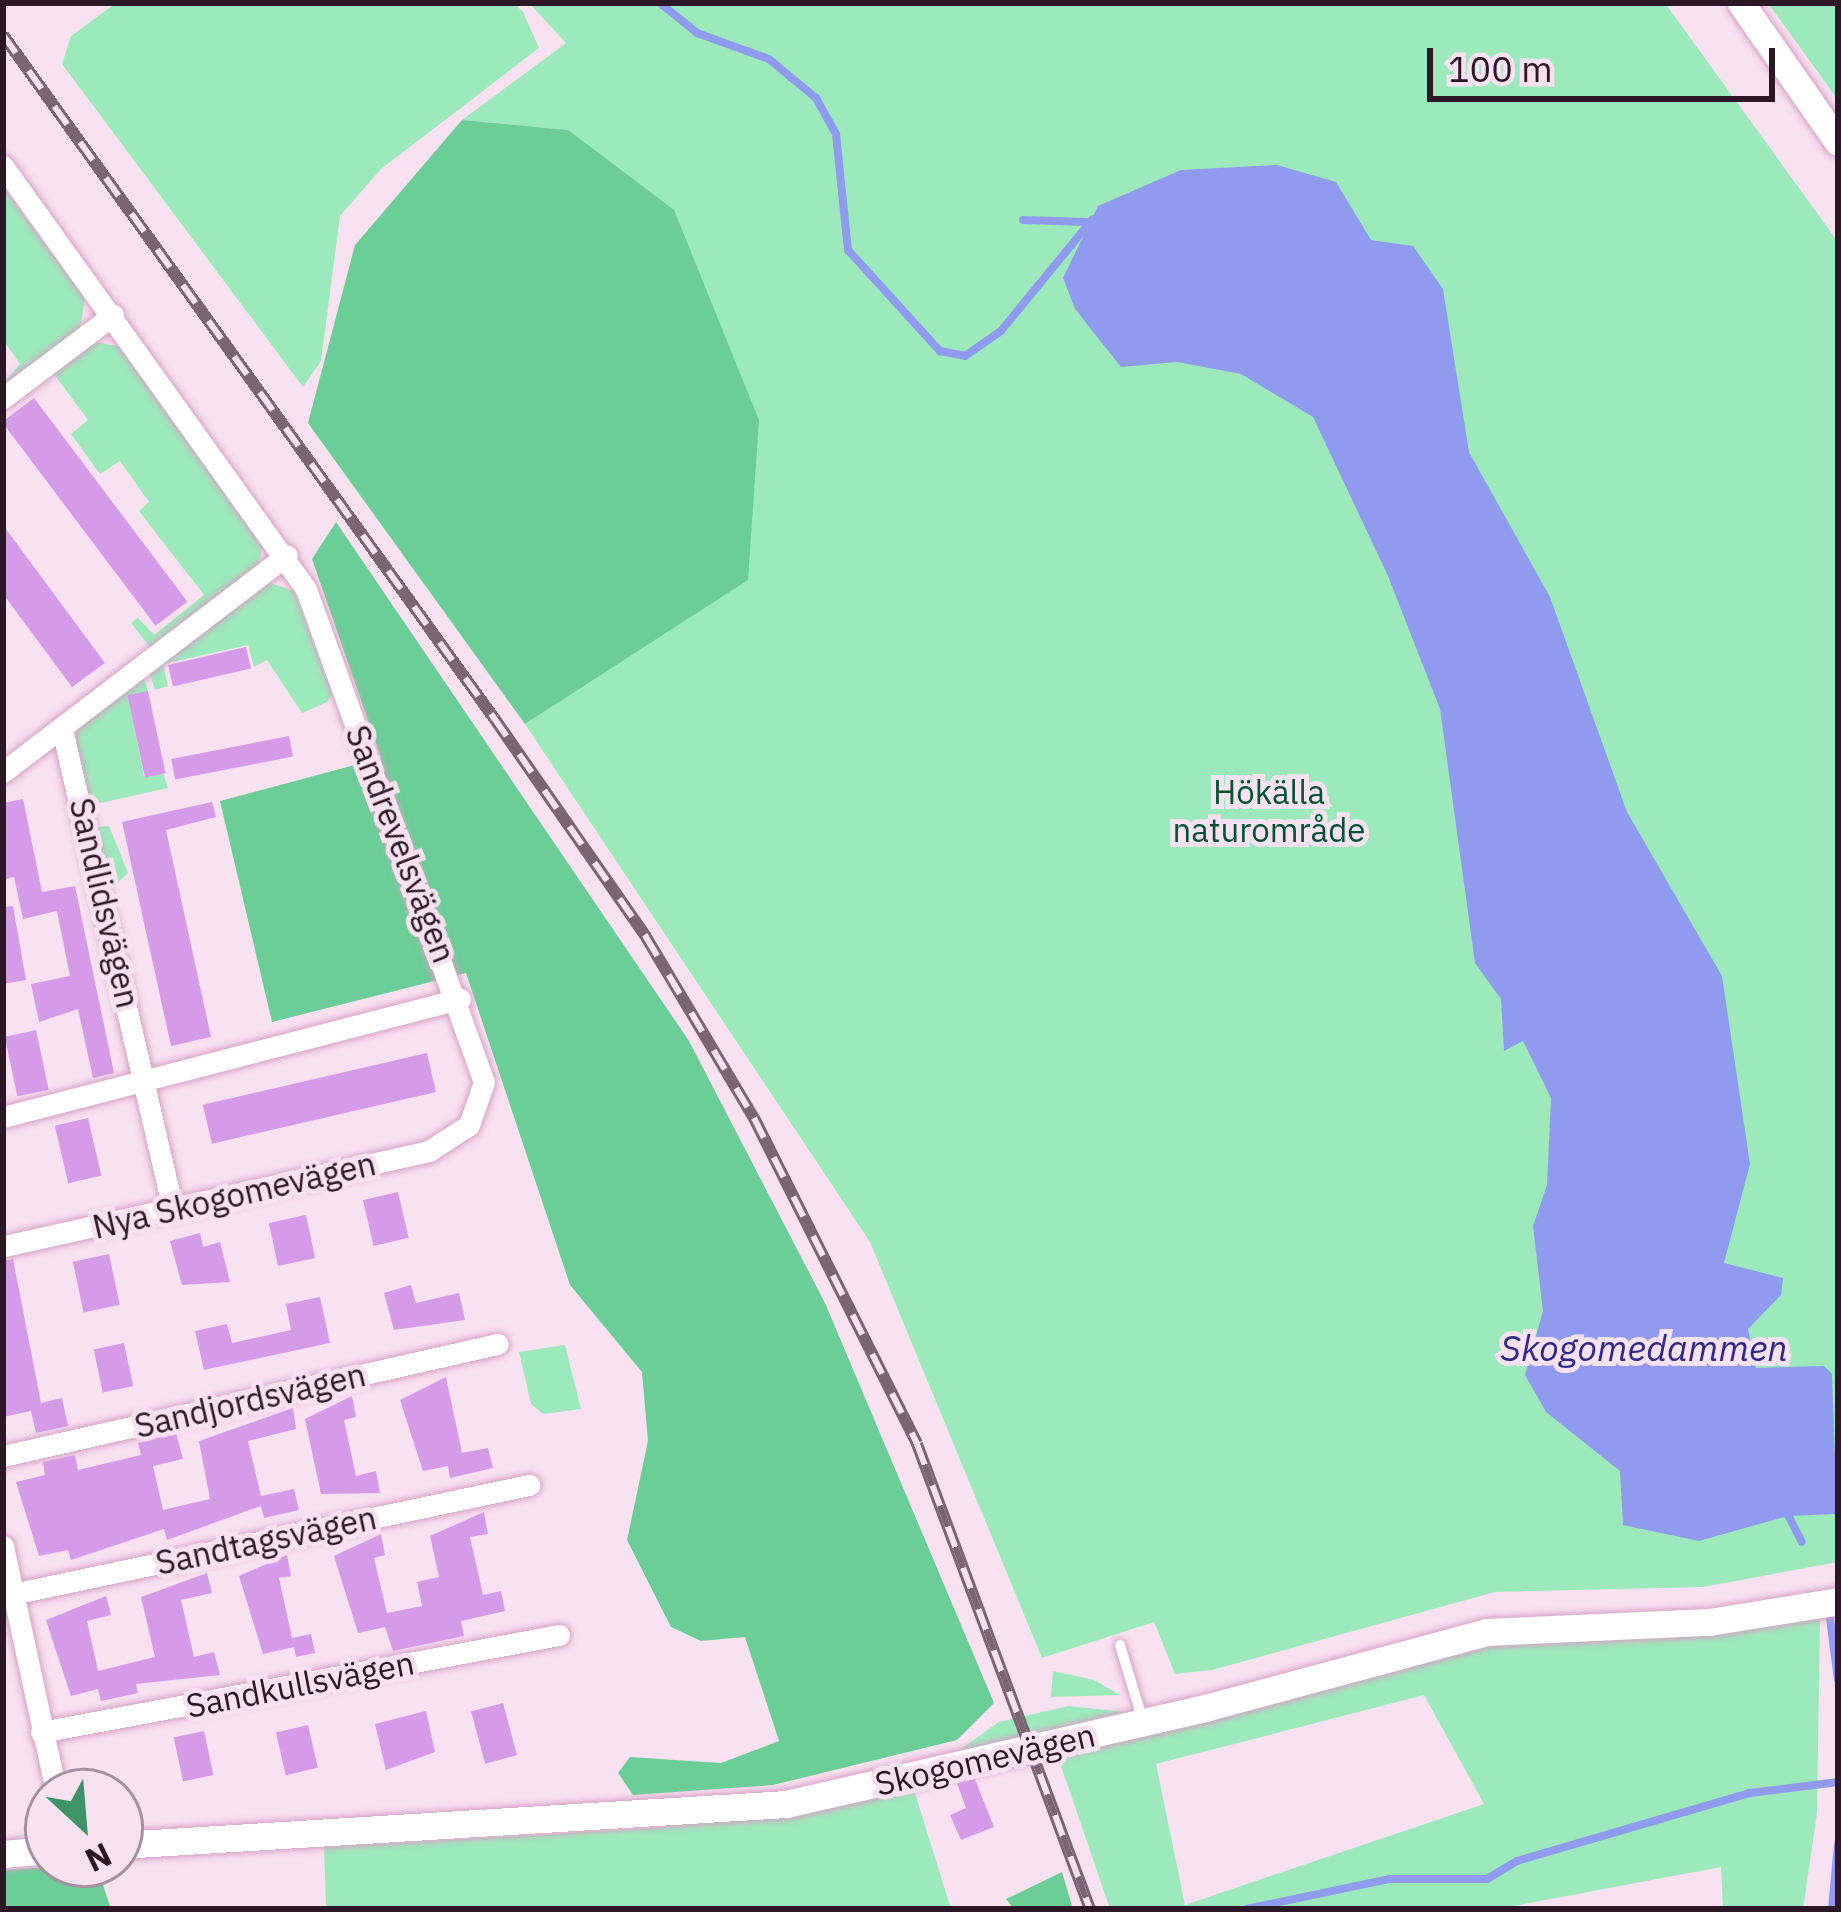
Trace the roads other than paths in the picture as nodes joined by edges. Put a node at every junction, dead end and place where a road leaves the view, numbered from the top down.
1 (1741, 3) edge
2 (1838, 142) edge
3 (3, 166) edge
4 (112, 314) junction
5 (3, 398) edge
6 (287, 555) junction
7 (62, 730) junction
8 (3, 772) edge
9 (460, 999) junction
10 (145, 1078) junction
11 (3, 1117) edge
12 (461, 1135) joint
13 (172, 1209) junction
14 (3, 1246) edge
15 (497, 1344) dead end
16 (3, 1456) edge
17 (529, 1485) dead end
18 (3, 1546) edge
19 (8, 1595) edge
20 (1838, 1601) edge
21 (559, 1635) dead end
22 (1120, 1645) dead end
23 (1143, 1721) junction
24 (41, 1732) junction
25 (50, 1768) edge
26 (144, 1844) edge

1 - 2 street
3 - 4 street, Sandrevelsvägen
4 - 5 street
4 - 6 street, Sandrevelsvägen
6 - 7 street
6 - 9 street, Sandrevelsvägen
7 - 8 street
7 - 10 street, Sandlidsvägen
9 - 10 street
9 - 12 street, Sandrevelsvägen
10 - 11 street
10 - 13 street, Sandlidsvägen
12 - 13 street, Nya Skogomevägen
13 - 14 street, Nya Skogomevägen
15 - 16 street, Sandjordsvägen
17 - 19 street, Sandtagsvägen
18 - 19 street
19 - 24 street
20 - 23 street, Skogomevägen
21 - 24 street, Sandkullsvägen
22 - 23 lane
23 - 26 street, Skogomevägen
24 - 25 street

